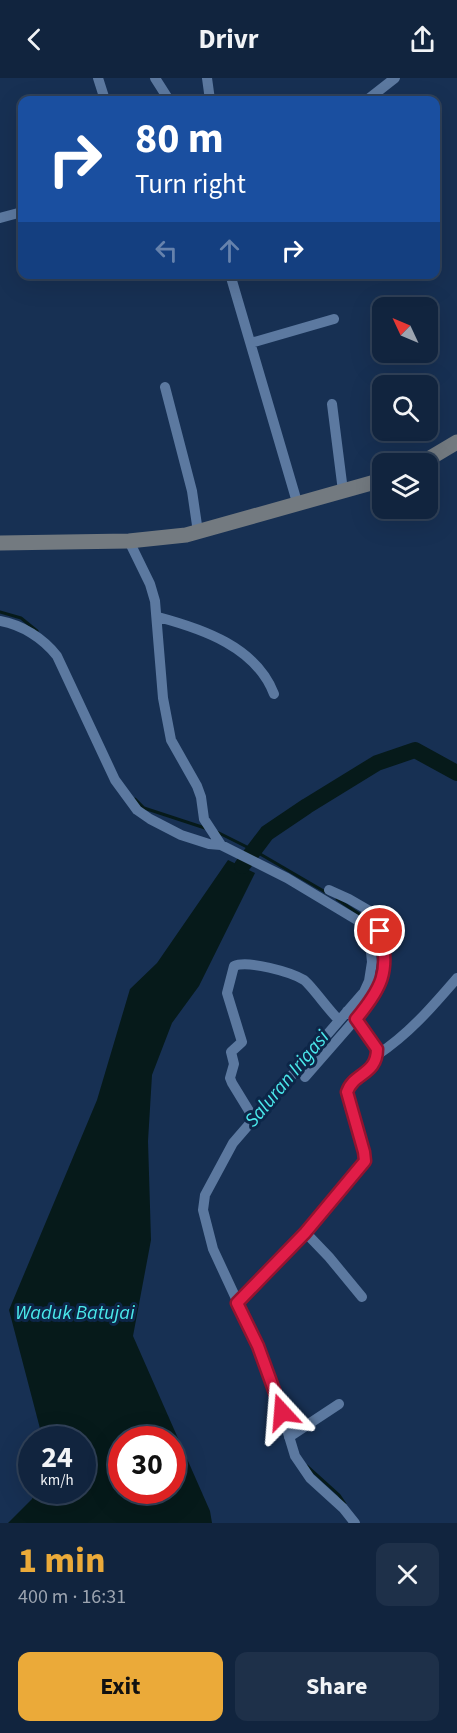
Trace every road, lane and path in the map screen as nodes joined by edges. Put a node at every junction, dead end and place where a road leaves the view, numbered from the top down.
1 (98, 78) edge
2 (155, 78) edge
3 (207, 78) edge
4 (395, 78) edge
5 (104, 96) edge
6 (166, 96) edge
7 (209, 96) edge
8 (372, 96) edge
9 (18, 213) edge
10 (0, 218) edge
11 (232, 279) edge
12 (334, 319) dead end
13 (251, 343) junction
14 (165, 387) dead end
15 (332, 405) dead end
16 (457, 442) edge
17 (438, 453) edge
18 (372, 483) edge
19 (344, 491) junction
20 (297, 502) junction
21 (198, 532) junction
22 (129, 541) junction
23 (0, 543) edge
24 (158, 617) junction
25 (0, 621) edge
26 (274, 694) dead end
27 (223, 846) junction
28 (329, 890) dead end
29 (345, 904) junction
30 (457, 978) edge
31 (351, 1015) junction
32 (339, 1020) junction
33 (377, 1055) junction
34 (305, 1077) dead end
35 (254, 1119) junction
36 (305, 1233) junction
37 (362, 1297) dead end
38 (239, 1301) junction
39 (339, 1404) dead end
40 (292, 1435) junction
41 (355, 1523) edge

1 - 5 street
2 - 6 street
3 - 7 street
4 - 8 street
9 - 10 street
11 - 13 street
12 - 13 street
13 - 20 street
14 - 21 street
15 - 19 street
16 - 17 street
18 - 19 street
19 - 20 street
20 - 21 street
21 - 22 street
22 - 23 street
22 - 24 street
24 - 26 street
24 - 27 street
25 - 27 street
27 - 29 street
28 - 29 street
29 - 31 street
30 - 33 street
31 - 32 street
31 - 33 street
31 - 34 street
32 - 35 street
32 - 35 street
33 - 36 street
35 - 38 street
36 - 37 street
36 - 38 street
38 - 40 street
39 - 40 street
40 - 41 street

